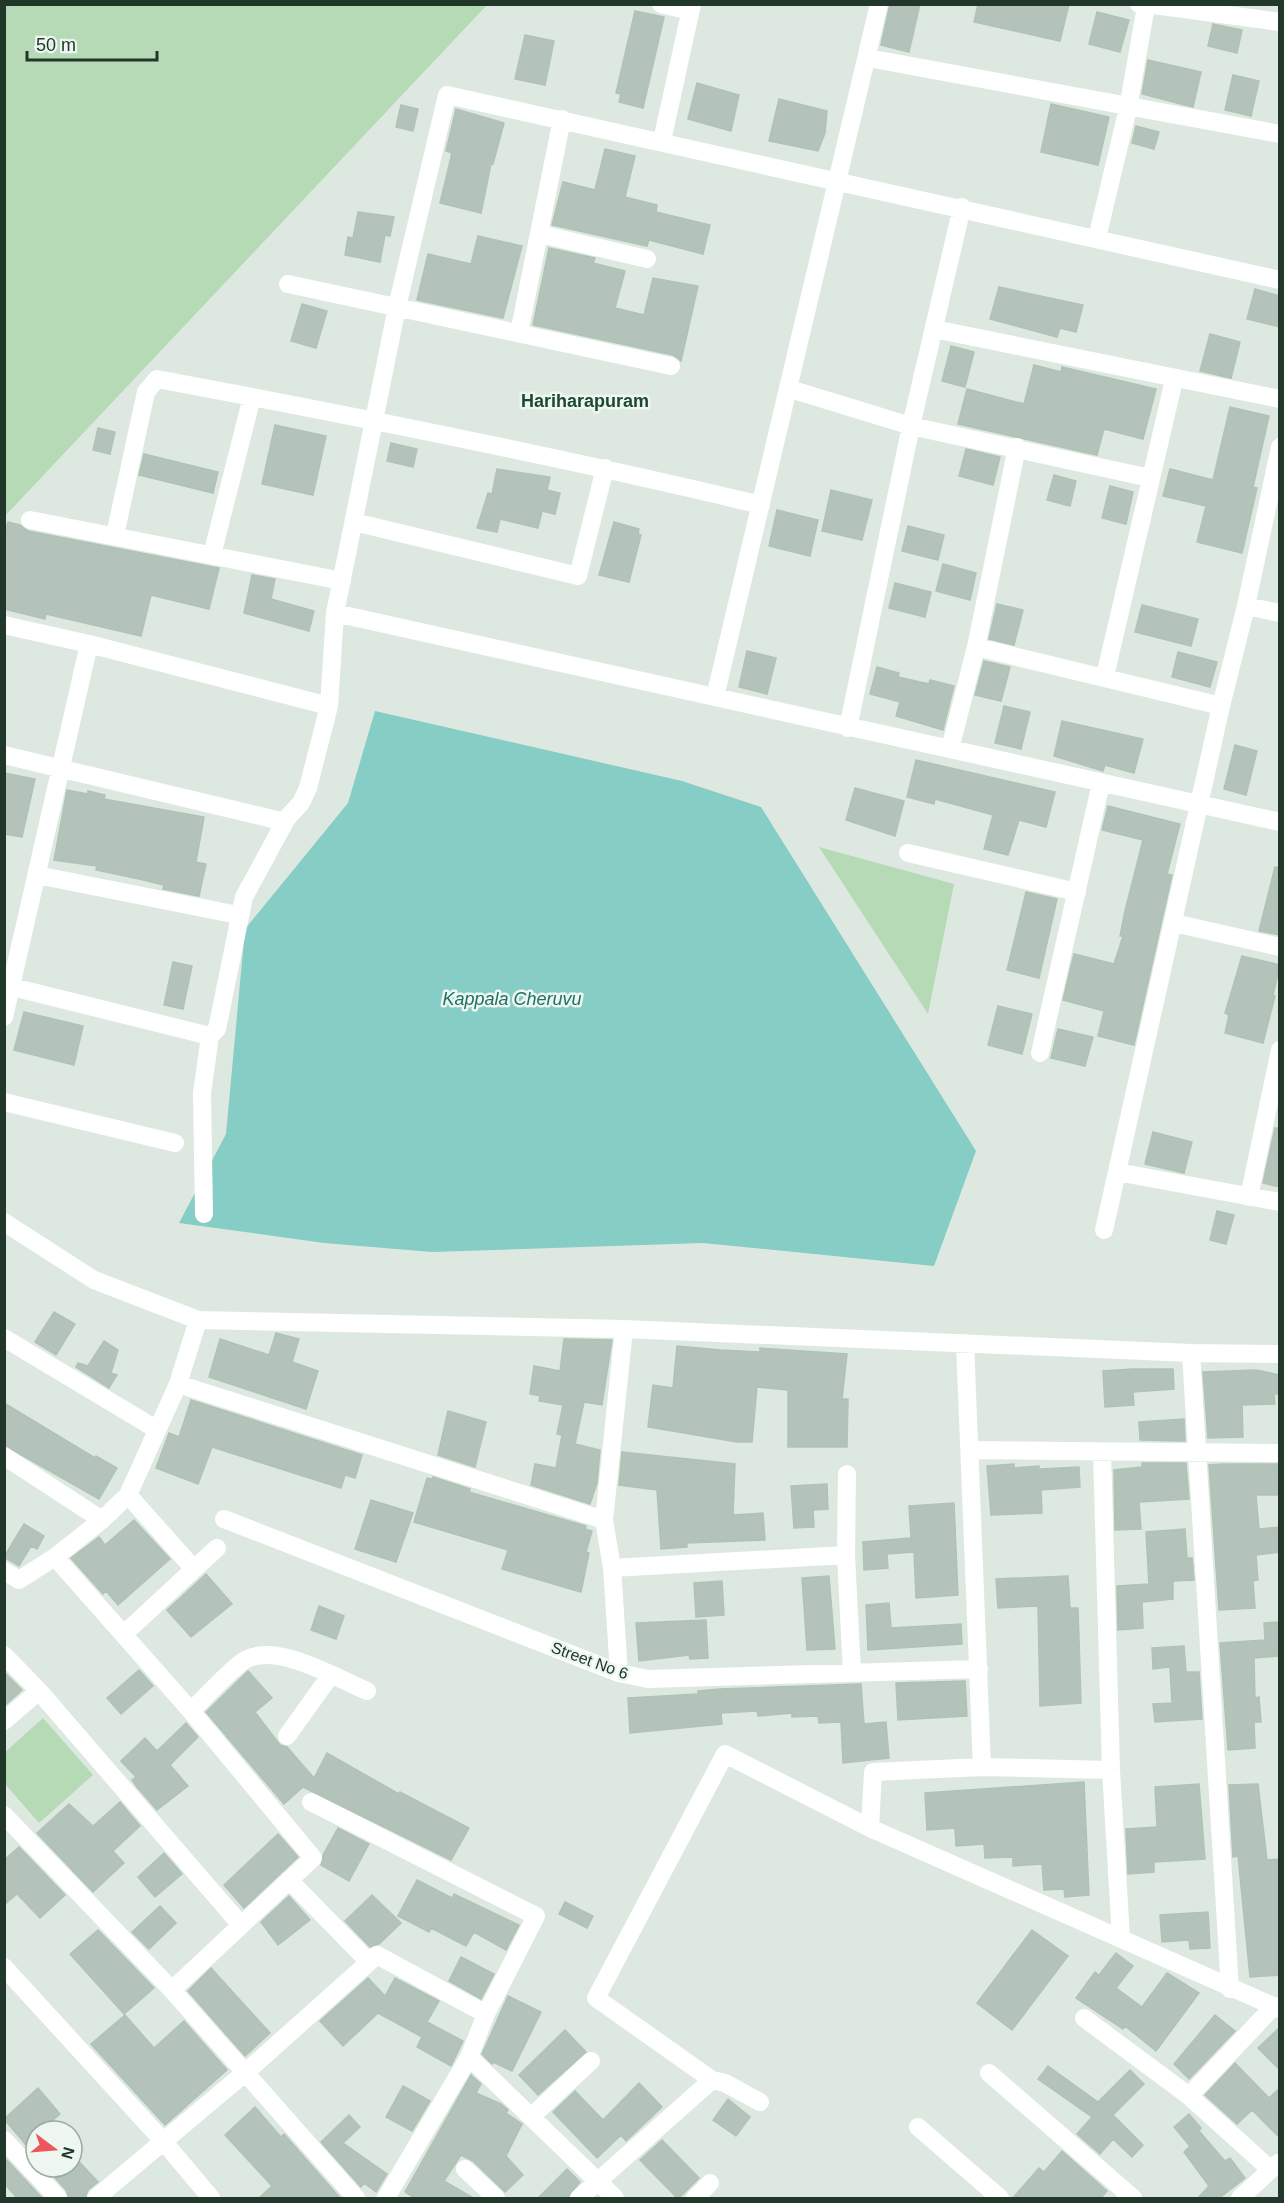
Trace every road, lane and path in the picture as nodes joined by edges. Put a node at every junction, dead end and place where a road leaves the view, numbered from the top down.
1 (661, 4) edge
2 (879, 4) edge
3 (1144, 5) edge
4 (691, 8) edge
5 (1280, 22) edge
6 (868, 58) junction
7 (1128, 108) junction
8 (562, 119) junction
9 (1280, 134) edge
10 (662, 141) junction
11 (838, 181) junction
12 (962, 207) junction
13 (540, 234) junction
14 (1097, 238) junction
15 (648, 259) dead end
16 (1280, 280) edge
17 (288, 284) dead end
18 (397, 307) junction
19 (934, 329) junction
20 (519, 333) junction
21 (670, 366) dead end
22 (1174, 380) junction
23 (790, 389) junction
24 (252, 397) junction
25 (1280, 399) edge
26 (376, 420) junction
27 (911, 426) junction
28 (1017, 447) junction
29 (1280, 447) edge
30 (605, 468) junction
31 (1150, 478) junction
32 (761, 506) junction
33 (30, 520) dead end
34 (354, 522) junction
35 (115, 535) junction
36 (212, 555) junction
37 (342, 581) junction
38 (1246, 606) junction
39 (335, 613) junction
40 (1280, 613) edge
41 (4, 625) edge
42 (89, 644) junction
43 (976, 647) junction
44 (1105, 676) junction
45 (715, 697) junction
46 (329, 706) junction
47 (1221, 706) junction
48 (848, 728) junction
49 (951, 749) junction
50 (4, 755) edge
51 (62, 767) junction
52 (1101, 783) junction
53 (1199, 804) junction
54 (285, 822) junction
55 (1280, 822) edge
56 (908, 853) dead end
57 (37, 875) junction
58 (1077, 892) junction
59 (238, 915) junction
60 (1174, 923) junction
61 (1280, 947) edge
62 (8, 986) edge
63 (4, 1017) edge
64 (210, 1036) junction
65 (1280, 1050) edge
66 (1040, 1053) dead end
67 (1276, 1087) edge
68 (4, 1102) edge
69 (175, 1143) dead end
70 (1117, 1172) junction
71 (1249, 1197) junction
72 (1280, 1202) edge
73 (204, 1214) dead end
74 (4, 1222) edge
75 (1104, 1230) dead end
76 (198, 1320) junction
77 (624, 1329) junction
78 (4, 1338) edge
79 (965, 1342) junction
80 (1191, 1353) junction
81 (1280, 1354) edge
82 (178, 1384) junction
83 (156, 1429) junction
84 (970, 1450) junction
85 (1102, 1452) junction
86 (1280, 1453) edge
87 (1197, 1454) junction
88 (4, 1456) edge
89 (847, 1474) dead end
90 (128, 1496) junction
91 (224, 1519) dead end
92 (102, 1520) junction
93 (604, 1520) junction
94 (217, 1548) dead end
95 (846, 1555) junction
96 (56, 1557) junction
97 (612, 1568) junction
98 (194, 1569) junction
99 (9, 1580) edge
100 (124, 1634) junction
101 (4, 1655) edge
102 (979, 1669) junction
103 (619, 1672) junction
104 (852, 1673) junction
105 (330, 1676) junction
106 (39, 1691) junction
107 (367, 1691) dead end
108 (191, 1711) junction
109 (4, 1721) edge
110 (287, 1736) dead end
111 (982, 1767) junction
112 (1111, 1770) junction
113 (311, 1802) dead end
114 (4, 1815) edge
115 (870, 1828) junction
116 (289, 1880) junction
117 (241, 1926) junction
118 (1121, 1938) junction
119 (369, 1962) junction
120 (4, 1968) edge
121 (1230, 1989) junction
122 (172, 1990) junction
123 (1277, 2007) edge
124 (486, 2014) junction
125 (1084, 2018) dead end
126 (469, 2057) junction
127 (591, 2061) dead end
128 (246, 2072) junction
129 (989, 2073) dead end
130 (712, 2080) junction
131 (1189, 2096) junction
132 (760, 2102) dead end
133 (531, 2117) junction
134 (918, 2127) dead end
135 (4, 2140) edge
136 (164, 2142) junction
137 (1275, 2166) edge
138 (465, 2169) dead end
139 (597, 2181) junction
140 (710, 2183) dead end
141 (58, 2199) edge
142 (96, 2199) edge
143 (211, 2199) edge
144 (356, 2199) edge
145 (387, 2199) edge
146 (496, 2199) edge
147 (579, 2199) edge
148 (615, 2199) edge
149 (694, 2199) edge
150 (1000, 2199) edge
151 (1133, 2199) edge
152 (1240, 2199) edge

1 - 4 street
2 - 6 street
3 - 5 street
3 - 7 street
4 - 10 street
6 - 7 street
6 - 11 street
7 - 9 street
7 - 14 street
8 - 10 street
8 - 13 street
8 - 18 street
10 - 11 street
11 - 12 street
11 - 23 street
12 - 14 street
12 - 19 street
13 - 15 street
13 - 20 street
14 - 16 street
17 - 18 street
18 - 20 street
18 - 26 street
19 - 22 street
19 - 27 street
20 - 21 street
22 - 25 street
22 - 31 street
23 - 27 street
23 - 32 street
24 - 26 street
24 - 35 street
24 - 36 street
26 - 30 street
26 - 34 street
27 - 28 street
27 - 48 street
28 - 31 street
28 - 43 street
29 - 38 street
30 - 32 street
30 - 34 street
31 - 44 street
32 - 45 street
33 - 35 street
34 - 37 street
35 - 36 street
36 - 37 street
37 - 39 street
38 - 40 street
38 - 47 street
39 - 45 street
39 - 46 street
41 - 42 street
42 - 46 street
42 - 51 street
43 - 44 street
43 - 49 street
44 - 47 street
45 - 48 street
46 - 54 street
47 - 53 street
48 - 49 street
49 - 52 street
50 - 51 street
51 - 54 street
51 - 57 street
52 - 53 street
52 - 58 street
53 - 55 street
53 - 60 street
54 - 59 street
56 - 58 street
57 - 59 street
57 - 62 street
58 - 66 street
59 - 64 street
60 - 61 street
60 - 70 street
62 - 63 street
62 - 64 street
64 - 73 street
65 - 67 street
67 - 71 street
68 - 69 street
70 - 71 street
70 - 75 street
71 - 72 street
74 - 76 street
76 - 77 street
76 - 82 street
77 - 79 street
77 - 93 street
78 - 83 street
79 - 80 street
79 - 84 street
80 - 81 street
80 - 87 street
82 - 83 street
82 - 93 street
83 - 90 street
84 - 85 street
84 - 102 street
85 - 87 street
85 - 112 street
86 - 87 street
87 - 121 street
88 - 92 street
89 - 95 street
90 - 92 street
90 - 98 street
91 - 103 street, Street No 6
92 - 96 street
93 - 97 street
94 - 98 street
95 - 97 street
95 - 104 street
96 - 99 street
96 - 100 street
97 - 103 street
98 - 100 street
100 - 108 street
101 - 106 street
102 - 104 street, Street No 6
102 - 111 street
103 - 104 street, Street No 6
105 - 107 street
105 - 108 street
105 - 110 street
106 - 109 street
106 - 117 street
108 - 116 street
111 - 112 street
111 - 115 street
112 - 118 street
113 - 124 street
114 - 122 street
115 - 118 street
115 - 130 street
116 - 117 street
116 - 119 street
117 - 122 street
118 - 121 street
119 - 124 street
119 - 128 street
120 - 136 street
121 - 123 street
122 - 128 street
123 - 131 street
124 - 126 street
125 - 131 street
126 - 133 street
126 - 145 street
127 - 133 street
128 - 136 street
128 - 144 street
129 - 151 street
130 - 132 street
130 - 139 street
131 - 137 street
133 - 139 street
134 - 150 street
135 - 141 street
136 - 142 street
136 - 143 street
137 - 152 street
138 - 146 street
139 - 147 street
139 - 148 street
140 - 149 street

